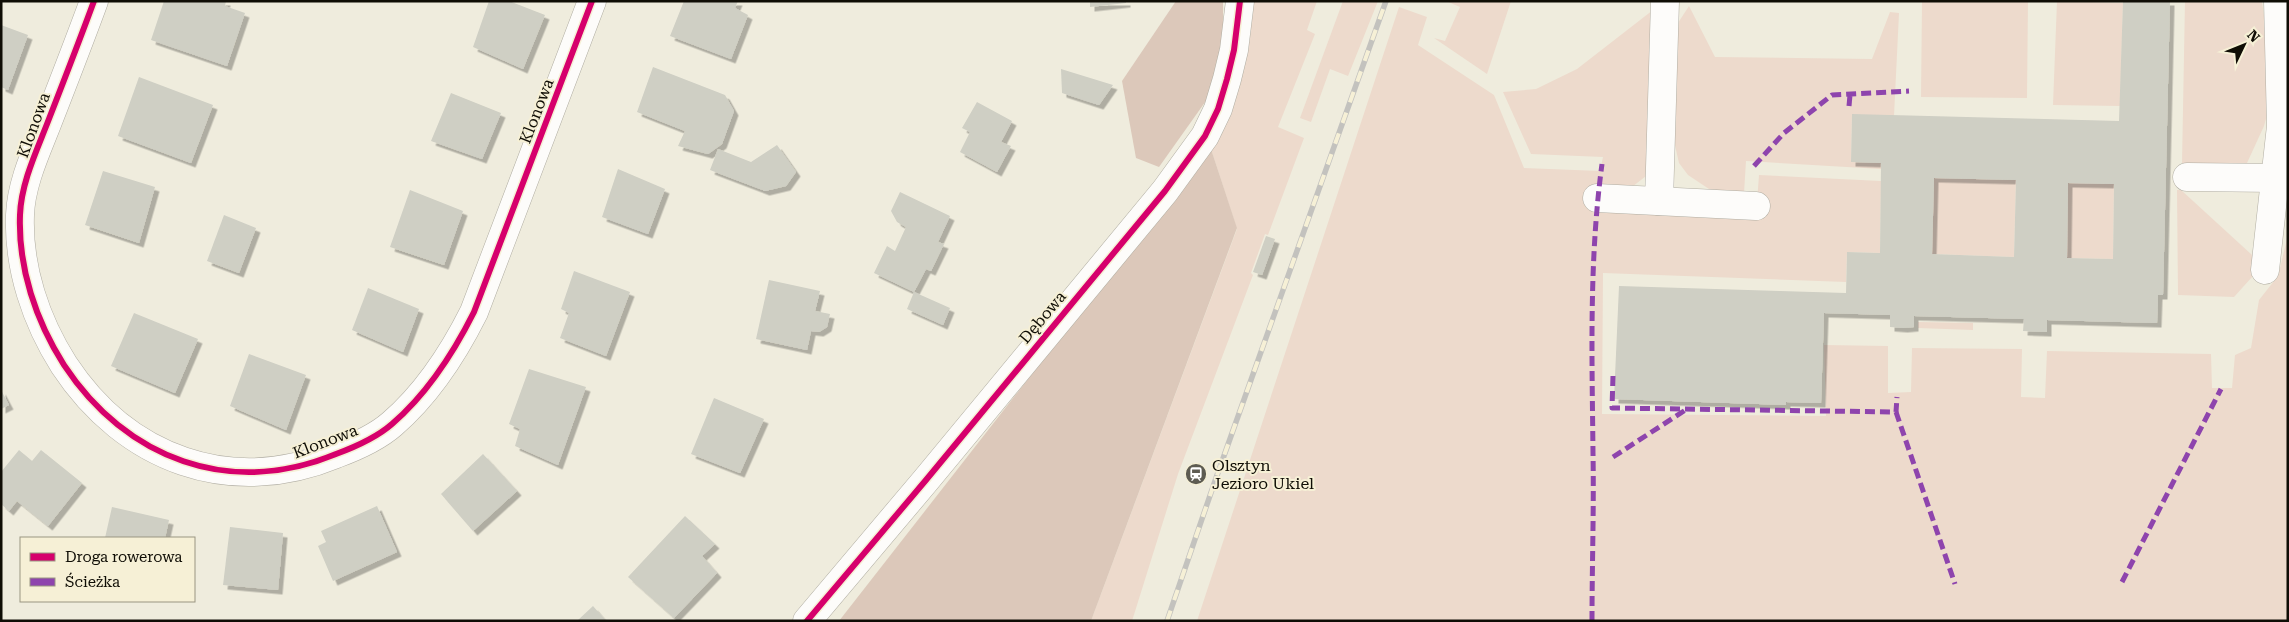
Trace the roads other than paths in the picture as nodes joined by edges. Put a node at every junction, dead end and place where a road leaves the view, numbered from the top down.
1 (94, 1) edge
2 (592, 1) edge
3 (1240, 1) edge
4 (1665, 1) edge
5 (2278, 1) edge
6 (2187, 177) dead end
7 (2275, 178) junction
8 (1597, 198) dead end
9 (1659, 201) junction
10 (1756, 206) dead end
11 (2265, 270) dead end
12 (807, 621) edge

1 - 2 street, Klonowa
3 - 12 street, Dębowa
4 - 9 street
5 - 7 street
6 - 7 street
7 - 11 street
8 - 9 street
9 - 10 street

